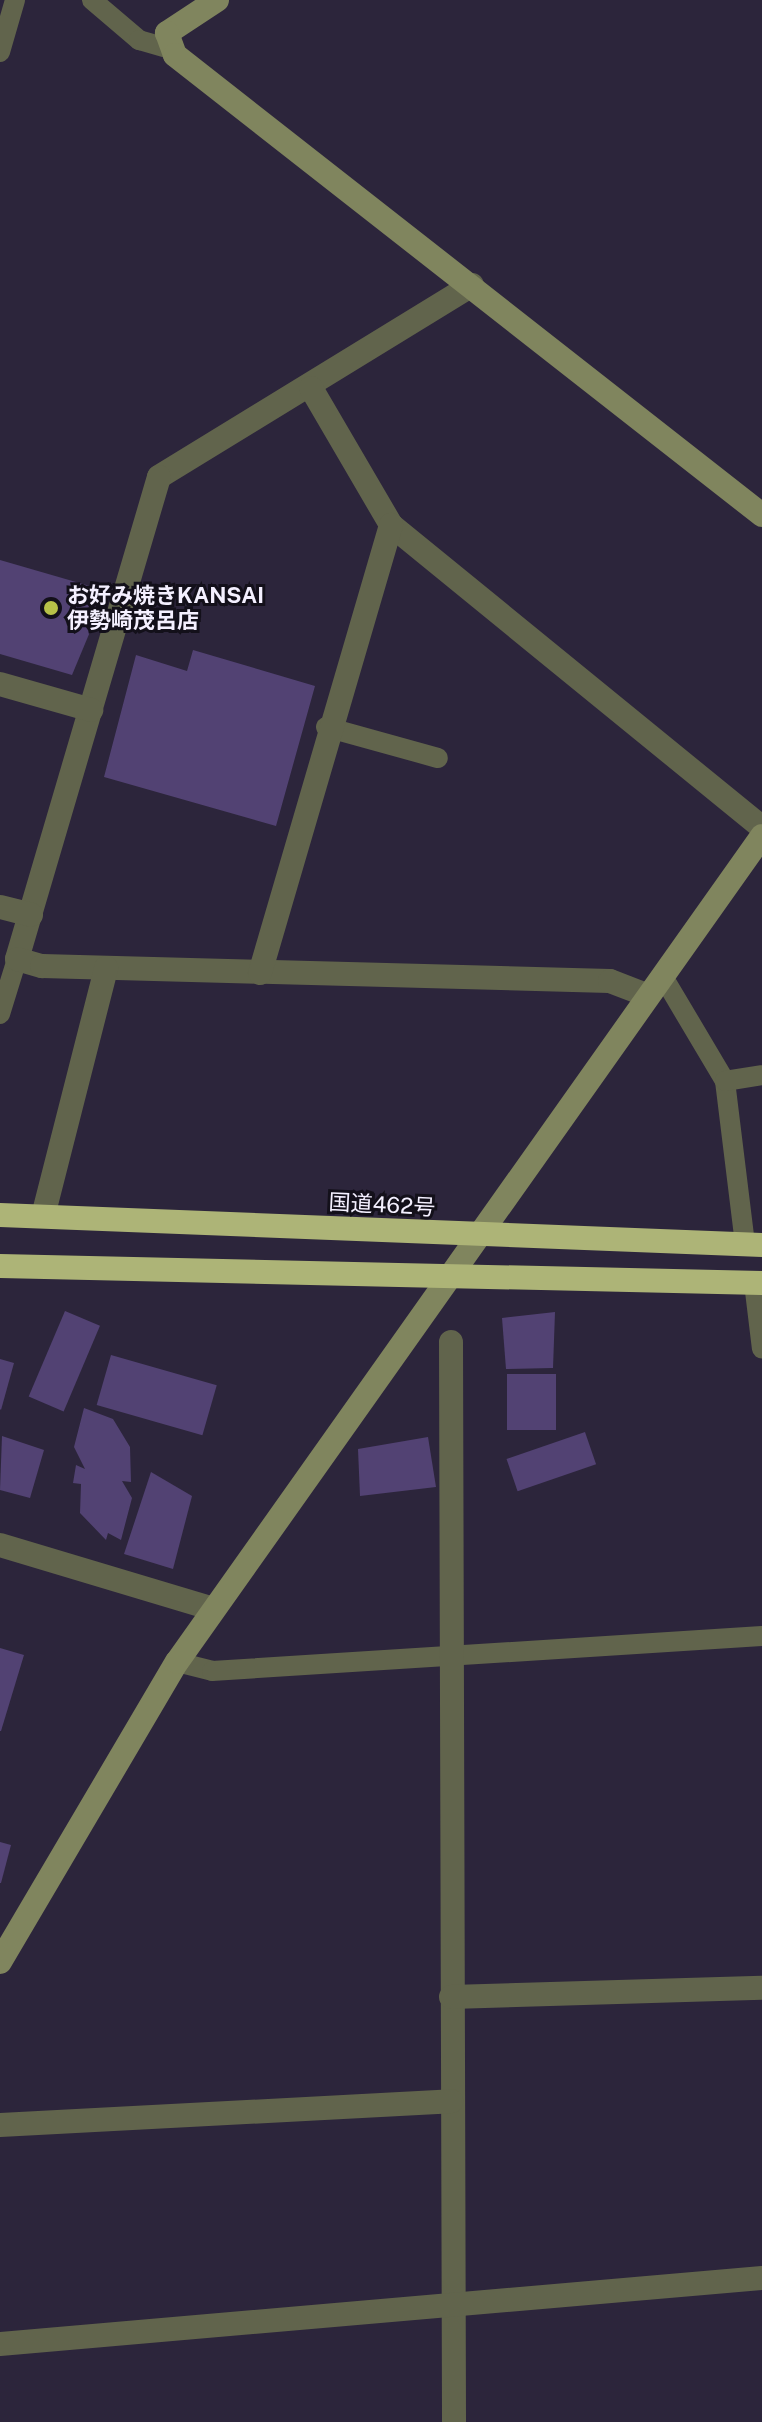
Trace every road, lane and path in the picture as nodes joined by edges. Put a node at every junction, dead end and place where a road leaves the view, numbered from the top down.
1 (15, 0) edge
2 (92, 0) edge
3 (217, 0) edge
4 (173, 50) junction
5 (0, 52) edge
6 (472, 285) junction
7 (311, 388) junction
8 (762, 515) edge
9 (391, 525) junction
10 (0, 684) edge
11 (91, 710) junction
12 (326, 727) junction
13 (438, 758) dead end
14 (762, 828) edge
15 (762, 836) edge
16 (0, 907) edge
17 (31, 915) junction
18 (17, 959) junction
19 (106, 968) junction
20 (260, 973) junction
21 (662, 975) junction
22 (647, 995) junction
23 (0, 1014) edge
24 (762, 1075) edge
25 (725, 1081) junction
26 (0, 1215) edge
27 (43, 1216) junction
28 (482, 1236) junction
29 (754, 1244) edge
30 (0, 1266) edge
31 (448, 1274) junction
32 (758, 1283) edge
33 (451, 1342) dead end
34 (762, 1349) edge
35 (0, 1545) edge
36 (214, 1609) junction
37 (762, 1636) edge
38 (456, 1652) junction
39 (177, 1662) junction
40 (0, 1962) edge
41 (762, 1988) edge
42 (451, 1997) junction
43 (451, 2101) junction
44 (0, 2125) edge
45 (762, 2278) edge
46 (452, 2306) junction
47 (0, 2344) edge
48 (454, 2422) edge

1 - 5 lane
2 - 4 lane
3 - 4 street
4 - 6 street
6 - 7 street
6 - 8 street
7 - 9 street
7 - 11 street
9 - 12 street
9 - 14 street
10 - 11 street
11 - 17 street
12 - 13 lane
12 - 20 street
15 - 21 street
16 - 17 street
17 - 18 street
18 - 19 street
18 - 23 lane
19 - 20 street
19 - 27 street
20 - 22 street
21 - 22 street
21 - 25 lane
22 - 28 street
24 - 25 lane
25 - 29 lane
26 - 27 highway, 国道462号
27 - 28 highway, 国道462号
28 - 29 highway, 国道462号
28 - 31 street
30 - 31 highway
31 - 32 highway
31 - 36 street
32 - 34 lane
33 - 38 street
35 - 36 street
36 - 39 street
37 - 38 lane
38 - 39 lane
38 - 42 street
39 - 40 street
41 - 42 street
42 - 43 street
43 - 44 street
43 - 46 street
45 - 46 street
46 - 47 street
46 - 48 street

